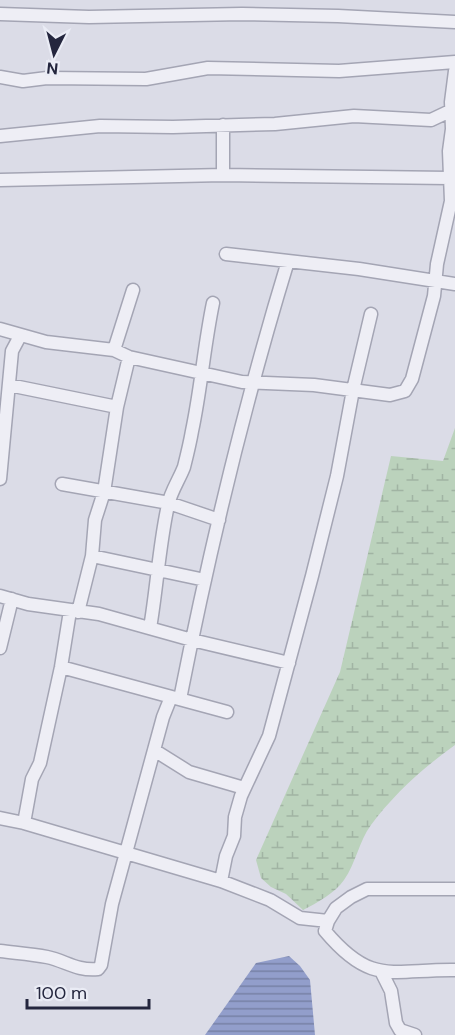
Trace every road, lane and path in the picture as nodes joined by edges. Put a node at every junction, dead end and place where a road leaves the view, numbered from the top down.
1 (0, 14) edge
2 (455, 22) edge
3 (455, 62) edge
4 (455, 71) edge
5 (0, 77) edge
6 (452, 108) edge
7 (431, 120) junction
8 (223, 125) junction
9 (0, 136) edge
10 (451, 139) junction
11 (224, 175) junction
12 (449, 178) junction
13 (0, 180) edge
14 (226, 254) dead end
15 (288, 261) junction
16 (436, 280) junction
17 (455, 284) edge
18 (133, 290) dead end
19 (213, 303) dead end
20 (371, 314) dead end
21 (0, 329) edge
22 (20, 336) junction
23 (114, 350) junction
24 (129, 357) junction
25 (201, 374) junction
26 (6, 376) edge
27 (252, 382) junction
28 (353, 390) junction
29 (117, 407) junction
30 (0, 478) edge
31 (62, 483) dead end
32 (104, 492) junction
33 (169, 503) junction
34 (219, 520) junction
35 (92, 556) junction
36 (158, 570) junction
37 (205, 580) junction
38 (6, 598) edge
39 (74, 611) junction
40 (150, 628) junction
41 (192, 640) junction
42 (0, 648) edge
43 (289, 663) junction
44 (61, 667) junction
45 (176, 698) junction
46 (227, 712) dead end
47 (154, 750) junction
48 (244, 788) junction
49 (0, 818) edge
50 (24, 823) junction
51 (127, 853) junction
52 (221, 881) junction
53 (455, 889) edge
54 (328, 921) junction
55 (0, 951) edge
56 (455, 970) edge
57 (382, 973) junction
58 (415, 1035) edge

1 - 2 street
3 - 5 street
4 - 6 street
6 - 7 street
6 - 10 street
7 - 8 street
7 - 10 street
8 - 9 street
8 - 11 street
10 - 12 street
11 - 12 street
11 - 13 street
12 - 16 street
14 - 15 street
15 - 16 street
15 - 27 street
16 - 17 street
16 - 28 street
18 - 23 street
19 - 25 street
20 - 28 street
21 - 22 street
22 - 23 street
22 - 26 street
23 - 24 street
24 - 25 street
24 - 29 street
25 - 27 street
25 - 33 street
26 - 29 street
26 - 30 street
27 - 28 street
27 - 34 street
28 - 43 street
29 - 32 street
31 - 32 street
32 - 33 street
32 - 35 street
33 - 34 street
33 - 36 street
34 - 37 street
35 - 36 street
35 - 39 street
36 - 37 street
36 - 40 street
37 - 41 street
38 - 39 street
38 - 42 street
39 - 40 street
39 - 44 street
40 - 41 street
41 - 43 street
41 - 45 street
43 - 48 street
44 - 45 street
44 - 50 street
45 - 46 street
45 - 47 street
47 - 48 street
47 - 51 street
48 - 52 street
49 - 50 street
50 - 51 street
51 - 52 street
51 - 55 street
52 - 54 street
53 - 54 street
54 - 57 street
56 - 57 street
57 - 58 street

